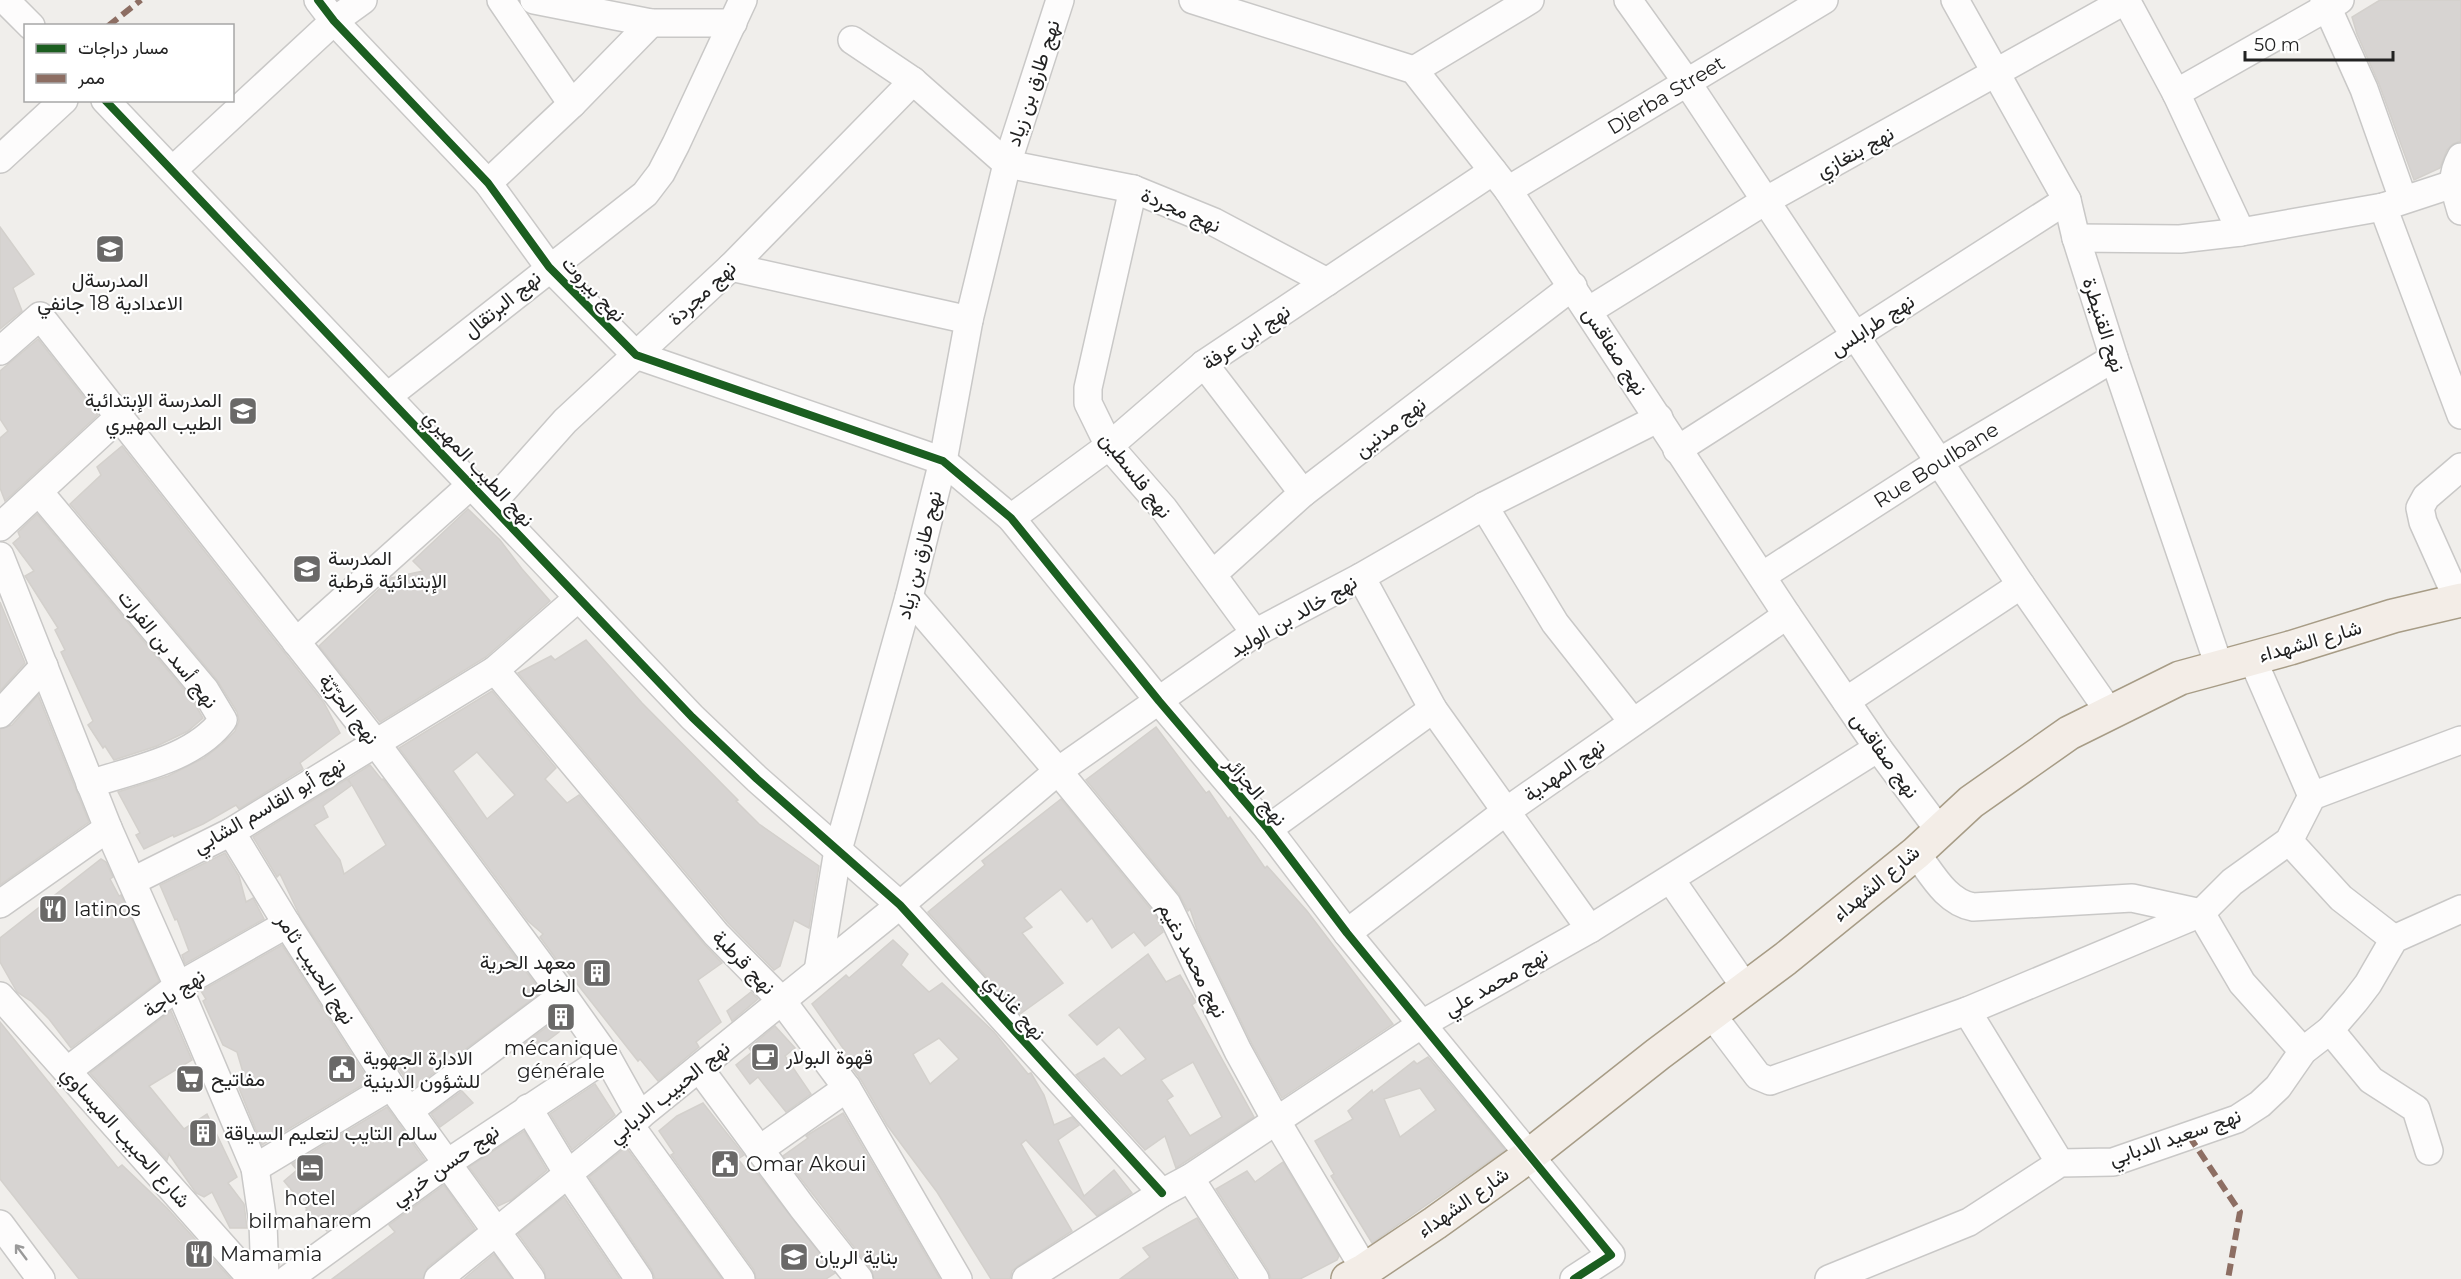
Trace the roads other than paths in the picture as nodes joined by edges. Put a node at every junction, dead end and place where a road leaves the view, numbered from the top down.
1 (5, 0) edge
2 (363, 0) edge
3 (501, 0) edge
4 (534, 0) edge
5 (1060, 0) edge
6 (1192, 0) edge
7 (1530, 0) edge
8 (1628, 0) edge
9 (1824, 0) edge
10 (1955, 0) edge
11 (2126, 0) edge
12 (2331, 2) edge
13 (1224, 4) edge
14 (326, 10) edge
15 (738, 12) edge
16 (651, 22) junction
17 (29, 24) edge
18 (852, 40) dead end
19 (1414, 70) junction
20 (1995, 74) junction
21 (913, 81) junction
22 (1686, 81) junction
23 (2176, 93) junction
24 (62, 102) edge
25 (107, 102) edge
26 (572, 104) junction
27 (2461, 157) edge
28 (0, 159) edge
29 (1007, 164) junction
30 (173, 171) junction
31 (1500, 181) junction
32 (488, 183) junction
33 (2453, 184) junction
34 (1133, 189) junction
35 (2067, 200) junction
36 (1765, 201) junction
37 (2393, 203) junction
38 (2461, 211) edge
39 (2241, 232) junction
40 (2076, 238) junction
41 (549, 267) junction
42 (731, 267) junction
43 (1327, 282) junction
44 (1573, 286) junction
45 (1588, 311) junction
46 (969, 321) junction
47 (1855, 335) junction
48 (0, 351) edge
49 (636, 355) junction
50 (2114, 358) junction
51 (1204, 364) junction
52 (388, 396) junction
53 (2461, 415) edge
54 (118, 418) junction
55 (1659, 418) junction
56 (1109, 446) junction
57 (1677, 450) junction
58 (943, 461) junction
59 (1939, 462) junction
60 (2461, 467) edge
61 (472, 484) junction
62 (39, 492) junction
63 (1303, 493) junction
64 (491, 504) junction
65 (1484, 506) junction
66 (1011, 518) junction
67 (0, 527) edge
68 (0, 556) edge
69 (1213, 574) junction
70 (1762, 576) junction
71 (1361, 577) junction
72 (2021, 585) junction
73 (909, 597) junction
74 (578, 598) junction
75 (2457, 606) edge
76 (1787, 615) junction
77 (1255, 633) junction
78 (296, 642) junction
79 (2252, 658) junction
80 (44, 666) junction
81 (2219, 666) junction
82 (495, 670) junction
83 (1159, 701) junction
84 (1846, 701) junction
85 (1432, 709) junction
86 (2110, 713) junction
87 (0, 714) edge
88 (1633, 722) junction
89 (2461, 741) edge
90 (375, 742) junction
91 (1878, 748) junction
92 (1058, 771) junction
93 (90, 784) junction
94 (2312, 796) junction
95 (1505, 812) junction
96 (108, 828) junction
97 (1268, 829) junction
98 (1939, 830) junction
99 (231, 832) junction
100 (2289, 841) junction
101 (838, 850) junction
102 (1916, 853) junction
103 (1671, 880) junction
104 (133, 881) junction
105 (0, 904) edge
106 (900, 905) junction
107 (2461, 909) edge
108 (2201, 913) junction
109 (287, 924) junction
110 (1590, 929) junction
111 (1347, 933) junction
112 (2394, 939) junction
113 (818, 971) junction
114 (178, 986) junction
115 (1744, 987) junction
116 (563, 994) junction
117 (0, 996) edge
118 (782, 1001) junction
119 (1967, 1011) junction
120 (1712, 1015) junction
121 (1422, 1024) junction
122 (2330, 1030) junction
123 (2303, 1051) junction
124 (606, 1057) junction
125 (699, 1068) junction
126 (67, 1071) junction
127 (391, 1086) junction
128 (847, 1088) junction
129 (528, 1108) junction
130 (410, 1111) junction
131 (635, 1120) junction
132 (1277, 1122) junction
133 (759, 1150) junction
134 (2429, 1151) dead end
135 (1530, 1155) junction
136 (2060, 1163) junction
137 (446, 1164) junction
138 (255, 1168) junction
139 (568, 1174) junction
140 (1190, 1178) junction
141 (1162, 1193) junction
142 (0, 1224) edge
143 (497, 1231) junction
144 (1357, 1275) edge
145 (850, 1276) edge
146 (41, 1279) edge
147 (252, 1279) edge
148 (265, 1279) edge
149 (288, 1279) edge
150 (438, 1279) edge
151 (531, 1279) edge
152 (639, 1279) edge
153 (741, 1279) edge
154 (958, 1279) edge
155 (1026, 1279) edge
156 (1255, 1279) edge
157 (1574, 1279) edge
158 (1829, 1279) edge

1 - 17 street
2 - 14 street
3 - 26 street
4 - 16 street
5 - 29 street, نهج طارق بن زياد
6 - 13 street
7 - 19 street
8 - 22 street
9 - 22 street, Djerba Street
10 - 20 street, نهح القنيطرة
11 - 20 street, نهج بنغازي
11 - 23 street
12 - 23 street
12 - 37 street
13 - 19 street
14 - 30 street
14 - 32 street, نهج بيروت
15 - 16 street
15 - 41 street, نهج البرتقال
16 - 26 street
18 - 21 street
19 - 31 street, نهج صفاقس
20 - 35 street, نهح القنيطرة
20 - 36 street, نهج بنغازي
21 - 29 street
21 - 42 street, نهج مجردة
22 - 31 street, Djerba Street
22 - 36 street
23 - 39 street
24 - 28 street
25 - 30 street, نهج الطيب المهيري
26 - 32 street
27 - 33 street
29 - 34 street, نهج مجردة
29 - 46 street, نهج طارق بن زياد
30 - 52 street, نهج الطيب المهيري
31 - 43 street, نهج ابن عرفة
31 - 44 street, نهج صفاقس
32 - 41 street, نهج بيروت
33 - 37 street
33 - 38 street
34 - 43 street, نهج مجردة
34 - 56 street, نهج فلسطين
35 - 40 street, نهح القنيطرة
35 - 47 street, نهج طرابلس
36 - 45 street, نهج بنغازي
36 - 47 street
37 - 39 street
37 - 53 street
39 - 40 street
40 - 50 street, نهح القنيطرة
41 - 49 street, نهج بيروت
41 - 52 street, نهج البرتقال
42 - 46 street
42 - 49 street, نهج مجردة
43 - 51 street, نهج ابن عرفة
44 - 45 street, نهج صفاقس
44 - 63 street, نهج مدنين
45 - 55 street, نهج صفاقس
46 - 58 street, نهج طارق بن زياد
47 - 57 street, نهج طرابلس
47 - 59 street
48 - 54 street, نهج الحرّيّة
49 - 58 street, نهج بيروت
49 - 64 street, نهج مجردة
50 - 59 street, Rue Boulbane
50 - 81 street, نهح القنيطرة
51 - 56 street, نهج ابن عرفة
51 - 63 street
52 - 61 street, نهج الطيب المهيري
54 - 62 street
54 - 78 street, نهج الحرّيّة
55 - 57 street, نهج صفاقس
55 - 65 street, نهج خالد بن الوليد
56 - 66 street, نهج ابن عرفة
56 - 69 street, نهج فلسطين
57 - 70 street, نهج صفاقس
58 - 66 street, نهج الجزائر
58 - 73 street, نهج طارق بن زياد
59 - 70 street, Rue Boulbane
59 - 72 street
60 - 75 street
61 - 64 street, نهج الطيب المهيري
61 - 78 street
62 - 67 street
62 - 93 street, نهج أسد بن الفرات
63 - 69 street, نهج مدنين
64 - 74 street, نهج الطيب المهيري
65 - 71 street, نهج خالد بن الوليد
65 - 88 street
66 - 83 street, نهج الجزائر
68 - 80 street
69 - 77 street, نهج فلسطين
70 - 76 street, نهج صفاقس
71 - 77 street, نهج خالد بن الوليد
71 - 85 street
72 - 84 street
72 - 86 street
73 - 92 street, نهج محمد دغيم
73 - 101 street, نهج طارق بن زياد
74 - 82 street, نهج أبو القاسم الشابي
74 - 101 street, نهج الطيب المهيري
75 - 79 main road, شارع الشهداء
76 - 84 street, نهج صفاقس
76 - 88 street, نهج المهدية
77 - 83 street, نهج خالد بن الوليد
78 - 90 street, نهج الحرّيّة
79 - 81 main road, شارع الشهداء
79 - 94 street
80 - 87 street
80 - 93 street
81 - 86 main road, شارع الشهداء
82 - 90 street, نهج أبو القاسم الشابي
82 - 118 street, نهج قرطبة
83 - 92 street, نهج خالد بن الوليد
83 - 97 street, نهج الجزائر
84 - 91 street, نهج صفاقس
85 - 95 street
85 - 97 street
86 - 98 main road, شارع الشهداء
88 - 95 street, نهج المهدية
89 - 94 street
90 - 99 street, نهج أبو القاسم الشابي
90 - 116 street, نهج الحرّيّة
91 - 98 street, نهج صفاقس
91 - 103 street, نهج محمد علي
92 - 106 street, نهج خالد بن الوليد
92 - 132 street, نهج محمد دغيم
93 - 96 street
94 - 100 street
95 - 110 street
95 - 111 street, نهج المهدية
96 - 104 street
96 - 105 street
97 - 111 street, نهج الجزائر
98 - 102 main road, شارع الشهداء
99 - 104 street, نهج أبو القاسم الشابي
99 - 109 street, نهج الحبيب ثامر
100 - 108 street
100 - 112 street
101 - 106 street, نهج غاندي
101 - 113 street, نهج طارق بن زياد
102 - 108 street
102 - 115 main road, شارع الشهداء
103 - 110 street, نهج محمد علي
103 - 115 street
104 - 114 street
106 - 113 street, نهج الحبيب الدبابي
106 - 141 street, نهج غاندي
107 - 112 street
108 - 119 street
108 - 123 street
109 - 114 street, نهج باجة
109 - 127 street, نهج الحبيب ثامر
110 - 121 street, نهج محمد علي
111 - 121 street, نهج الجزائر
112 - 122 street, نهج سعيد الدبابي
113 - 118 street, نهج الحبيب الدبابي
114 - 126 street, نهج باجة
114 - 138 street
115 - 120 main road, شارع الشهداء
116 - 124 street, نهج الحرّيّة
116 - 130 street
117 - 126 street, شارع الحبيب الميساوي
118 - 125 street, نهج الحبيب الدبابي
118 - 128 street, نهج قرطبة
119 - 120 street
119 - 136 street
120 - 135 main road, شارع الشهداء
121 - 132 street, نهج محمد علي
121 - 135 street, نهج الجزائر
122 - 123 street, نهج سعيد الدبابي
122 - 134 street
123 - 136 street, نهج سعيد الدبابي
124 - 129 street, نهج حسن خربي
124 - 131 street, نهج الحرّيّة
125 - 131 street, نهج الحبيب الدبابي
125 - 133 street
126 - 147 street, شارع الحبيب الميساوي
127 - 130 street, نهج الحبيب ثامر
127 - 138 street
128 - 133 street
128 - 154 street, نهج قرطبة
129 - 137 street, نهج حسن خربي
129 - 139 street
130 - 137 street, نهج الحبيب ثامر
131 - 139 street, نهج الحبيب الدبابي
131 - 153 street, نهج الحرّيّة
132 - 140 street, نهج محمد علي
132 - 144 street, نهج محمد دغيم
133 - 145 street
135 - 144 main road, شارع الشهداء
135 - 157 street, نهج الجزائر
136 - 158 street
137 - 143 street, نهج الحبيب ثامر
137 - 149 street, نهج حسن خربي
138 - 148 street
139 - 143 street, نهج الحبيب الدبابي
139 - 152 street
140 - 141 street, نهج محمد علي
140 - 156 street
141 - 155 street, نهج محمد علي
146 -> 142 street
143 - 150 street, نهج الحبيب الدبابي
143 - 151 street, نهج الحبيب ثامر

